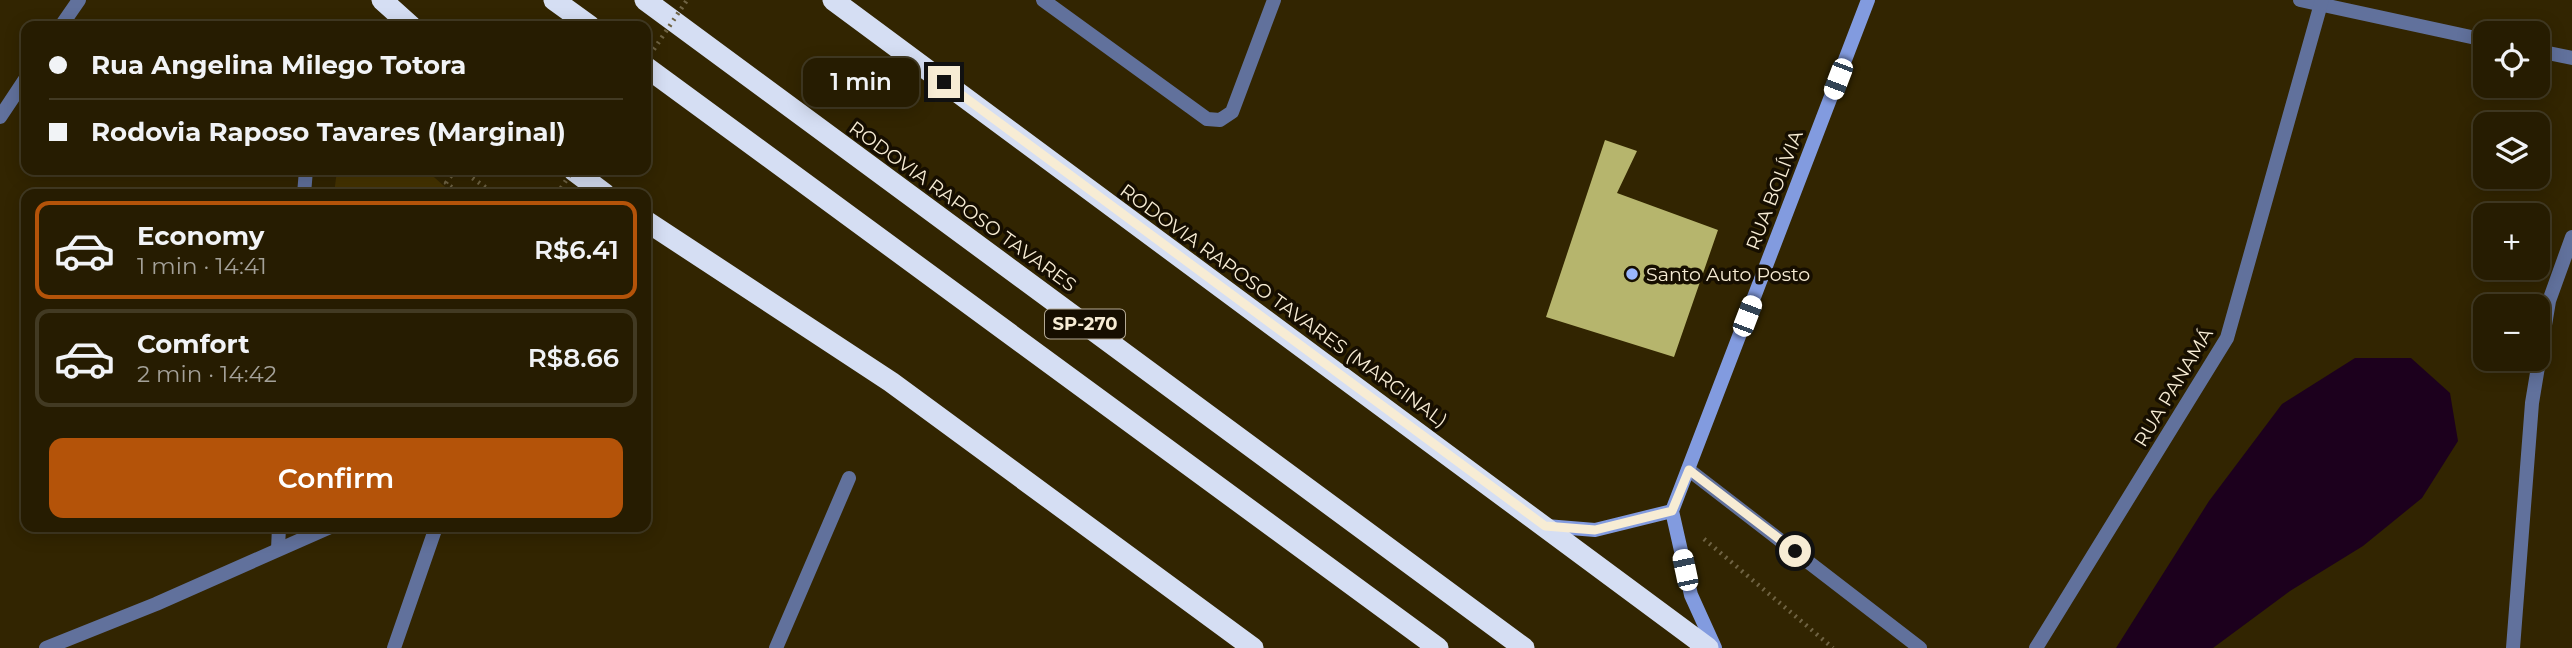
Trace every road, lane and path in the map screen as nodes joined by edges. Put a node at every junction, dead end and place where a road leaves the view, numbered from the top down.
1 (79, 0) edge
2 (382, 0) edge
3 (554, 0) edge
4 (645, 0) edge
5 (687, 0) edge
6 (833, 0) edge
7 (1044, 0) edge
8 (1274, 0) edge
9 (1868, 0) edge
10 (2300, 0) edge
11 (2322, 3) edge
12 (64, 21) edge
13 (405, 21) edge
14 (583, 21) edge
15 (2473, 37) edge
16 (2550, 53) edge
17 (651, 54) edge
18 (2572, 58) edge
19 (651, 71) edge
20 (21, 86) edge
21 (0, 117) edge
22 (452, 175) edge
23 (468, 175) edge
24 (585, 182) edge
25 (454, 189) edge
26 (488, 189) edge
27 (569, 189) edge
28 (651, 224) edge
29 (2572, 237) edge
30 (1689, 470) junction
31 (849, 478) dead end
32 (1672, 511) junction
33 (1545, 526) junction
34 (279, 532) edge
35 (319, 532) edge
36 (434, 532) edge
37 (278, 550) junction
38 (46, 648) edge
39 (394, 648) edge
40 (776, 648) edge
41 (1252, 648) edge
42 (1438, 648) edge
43 (1524, 648) edge
44 (1708, 648) edge
45 (1715, 648) edge
46 (1833, 648) edge
47 (1920, 648) edge
48 (2036, 648) edge
49 (2513, 648) edge

1 - 12 street
2 - 13 highway
3 - 14 highway
4 - 43 highway, RODOVIA RAPOSO TAVARES / SP-270
5 - 17 path, bridge
6 - 33 highway, RODOVIA RAPOSO TAVARES (MARGINAL)
7 - 8 street
9 - 30 street, RUA BOLÍVIA
10 - 11 street
11 - 15 street
11 - 48 street, RUA PANAMÁ
16 - 18 street
19 - 42 highway, SP-270
20 - 21 street
22 - 25 path
23 - 26 path
24 - 27 path, bridge
28 - 41 highway
29 - 49 street
30 - 32 street, RUA BOLÍVIA
30 - 47 street
31 - 40 street
32 - 33 street
32 - 45 street
32 - 46 path
33 - 44 highway, RODOVIA RAPOSO TAVARES (MARGINAL)
34 - 37 street
35 - 37 street
36 - 39 street
37 - 38 street

